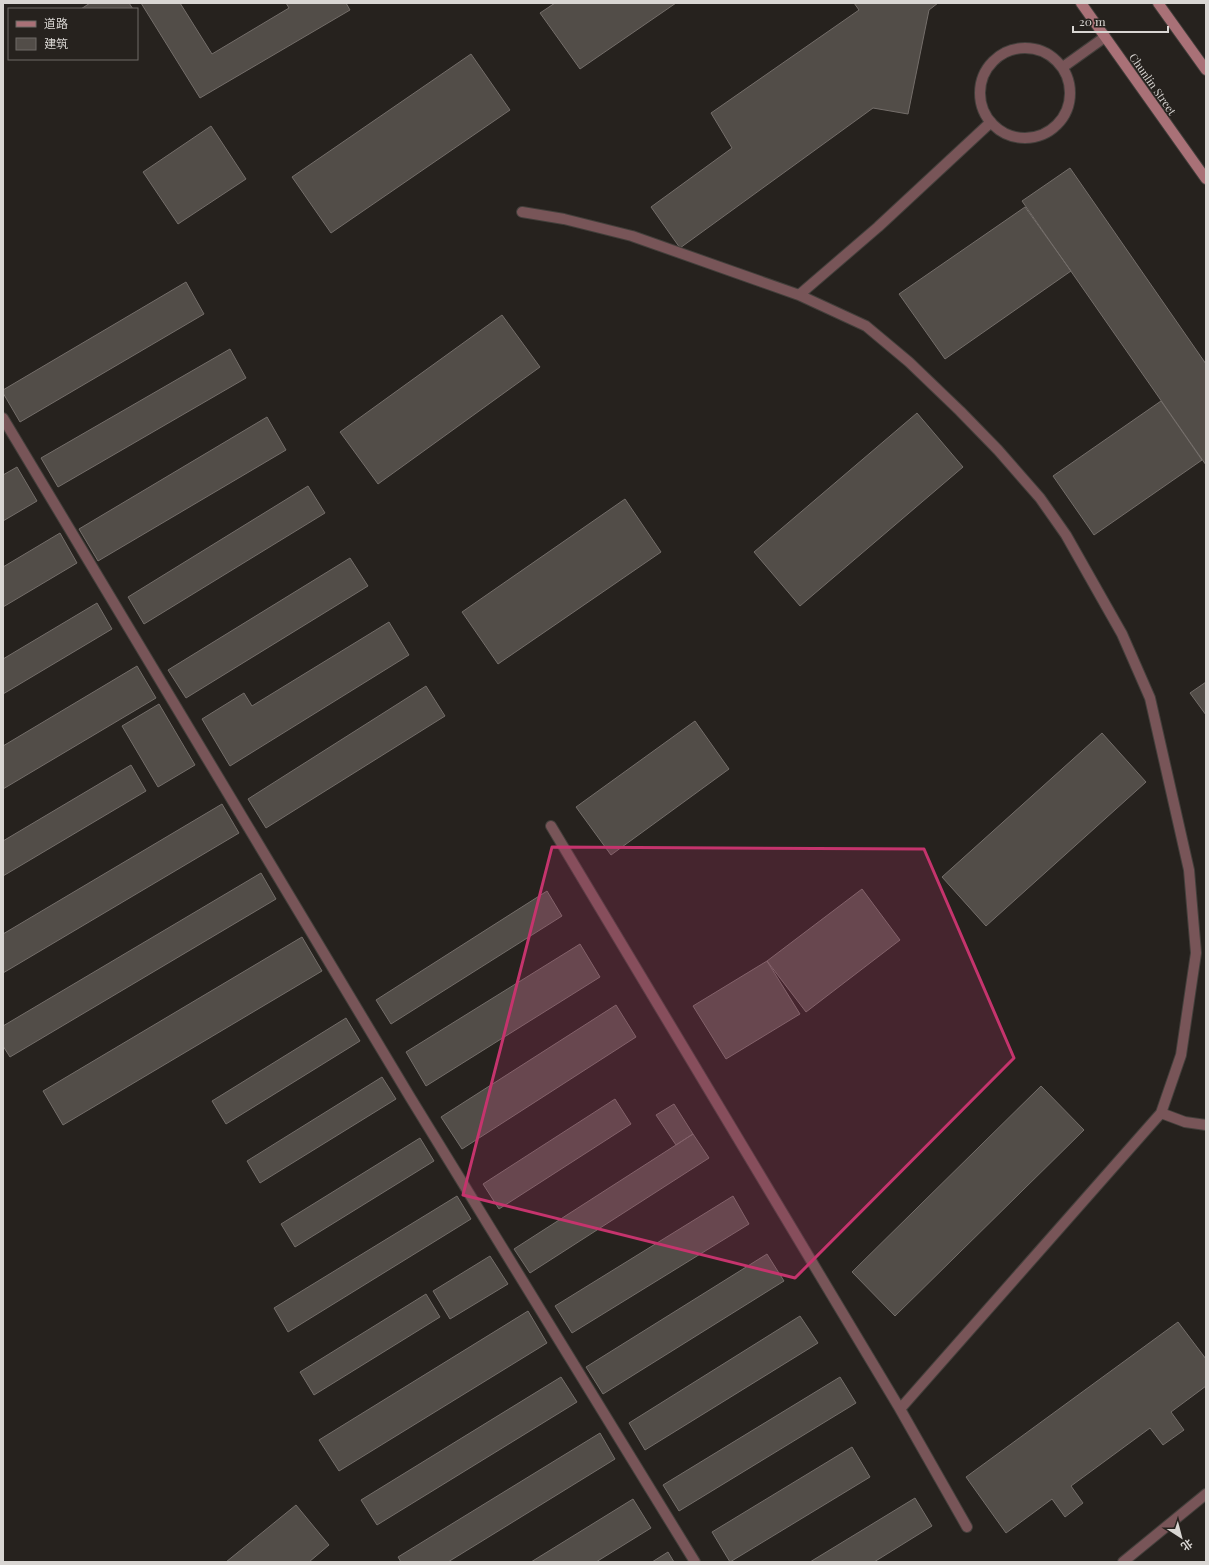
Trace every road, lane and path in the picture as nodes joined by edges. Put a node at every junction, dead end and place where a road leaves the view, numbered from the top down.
1 (1081, 3) edge
2 (1158, 3) edge
3 (1105, 37) junction
4 (1063, 67) junction
5 (1206, 70) edge
6 (990, 122) junction
7 (1206, 179) edge
8 (522, 212) dead end
9 (799, 295) junction
10 (3, 418) edge
11 (551, 826) dead end
12 (1161, 1113) junction
13 (1206, 1126) edge
14 (900, 1409) junction
15 (1206, 1494) edge
16 (967, 1527) dead end
17 (695, 1562) edge
18 (1123, 1562) edge

1 - 3 main road, Chunlin Street
2 - 5 main road
3 - 4 street
3 - 7 main road, Chunlin Street
4 - 6 street
4 - 6 street
6 - 9 street
8 - 9 street
9 - 12 street
10 - 17 street
11 - 14 street
12 - 13 street
12 - 14 street
14 - 16 street
15 - 18 street

